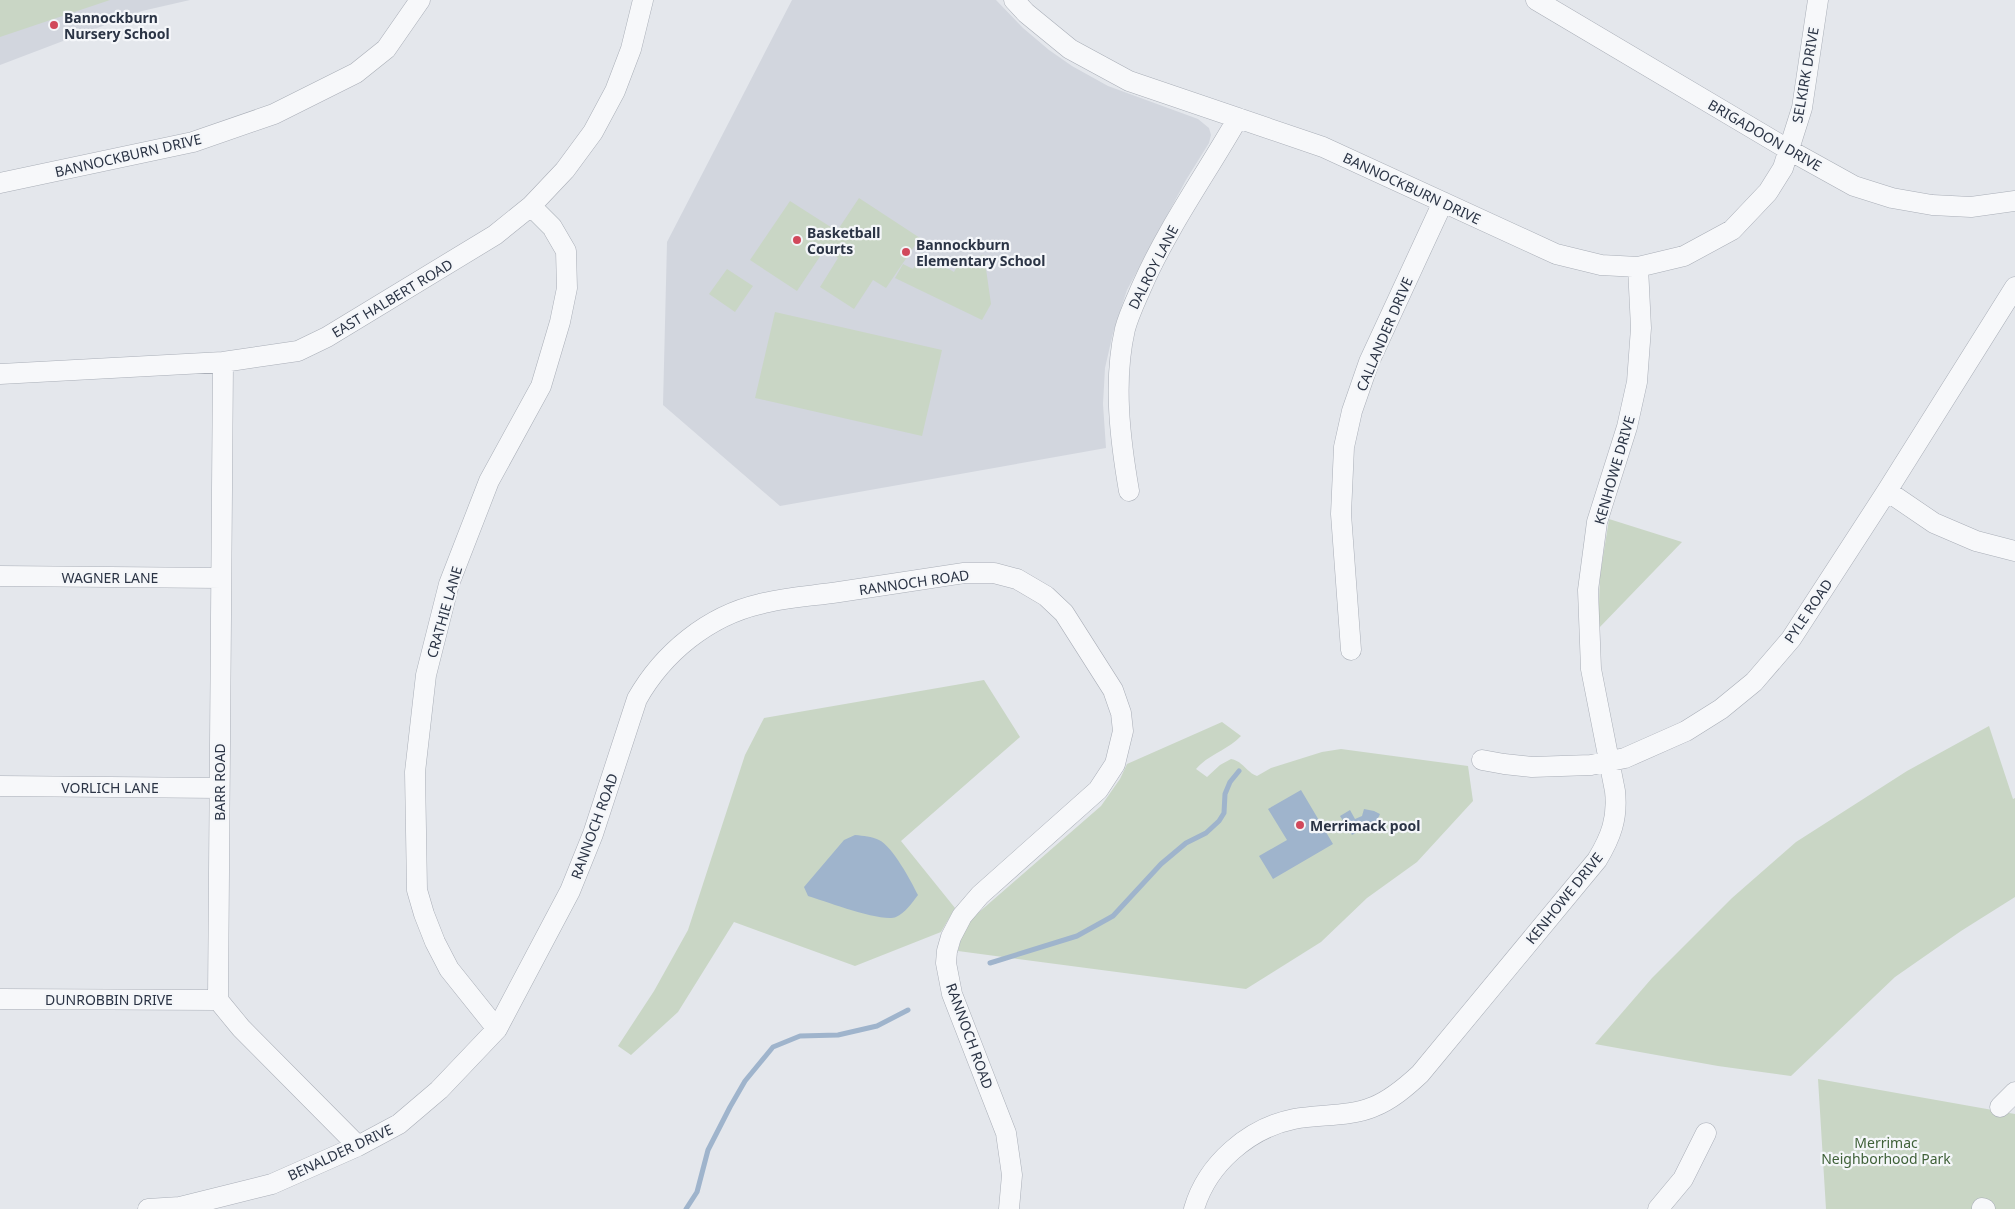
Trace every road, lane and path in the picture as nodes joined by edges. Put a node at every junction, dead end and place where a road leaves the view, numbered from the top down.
1 (420, 0) edge
2 (643, 0) edge
3 (1014, 0) edge
4 (1536, 0) edge
5 (1818, 0) edge
6 (1238, 118) junction
7 (1790, 150) junction
8 (0, 182) edge
9 (2015, 201) edge
10 (1443, 202) junction
11 (531, 206) junction
12 (1638, 267) junction
13 (2015, 287) edge
14 (223, 362) junction
15 (0, 374) edge
16 (1129, 491) dead end
17 (1887, 491) junction
18 (2015, 551) edge
19 (0, 576) edge
20 (220, 578) junction
21 (1351, 650) dead end
22 (1482, 760) dead end
23 (1608, 762) junction
24 (0, 786) edge
25 (219, 788) junction
26 (0, 999) edge
27 (218, 1000) junction
28 (497, 1028) junction
29 (2015, 1092) edge
30 (2000, 1108) dead end
31 (1706, 1133) dead end
32 (358, 1146) junction
33 (148, 1209) edge
34 (1009, 1209) edge
35 (1194, 1209) edge
36 (1658, 1209) edge

1 - 8 street, BANNOCKBURN DRIVE
2 - 11 street, EAST HALBERT ROAD
3 - 6 street, BANNOCKBURN DRIVE
4 - 7 street, BRIGADOON DRIVE
5 - 7 street, SELKIRK DRIVE
6 - 10 street, BANNOCKBURN DRIVE
6 - 16 street, DALROY LANE
7 - 9 street, BRIGADOON DRIVE
7 - 12 street, BANNOCKBURN DRIVE
10 - 12 street, BANNOCKBURN DRIVE
10 - 21 street, CALLANDER DRIVE
11 - 14 street, EAST HALBERT ROAD
11 - 28 street, CRATHIE LANE
12 - 23 street, KENHOWE DRIVE
13 - 17 street, PYLE ROAD
14 - 15 street, EAST HALBERT ROAD
14 - 20 street, BARR ROAD
17 - 18 street
17 - 23 street, PYLE ROAD
19 - 20 street, WAGNER LANE
20 - 25 street, BARR ROAD
22 - 23 street, PYLE ROAD
23 - 35 street, KENHOWE DRIVE
24 - 25 street, VORLICH LANE
25 - 27 street, BARR ROAD
26 - 27 street, DUNROBBIN DRIVE
27 - 32 street
28 - 32 street, BENALDER DRIVE
28 - 34 street, RANNOCH ROAD
29 - 30 street
31 - 36 street
32 - 33 street, BENALDER DRIVE

